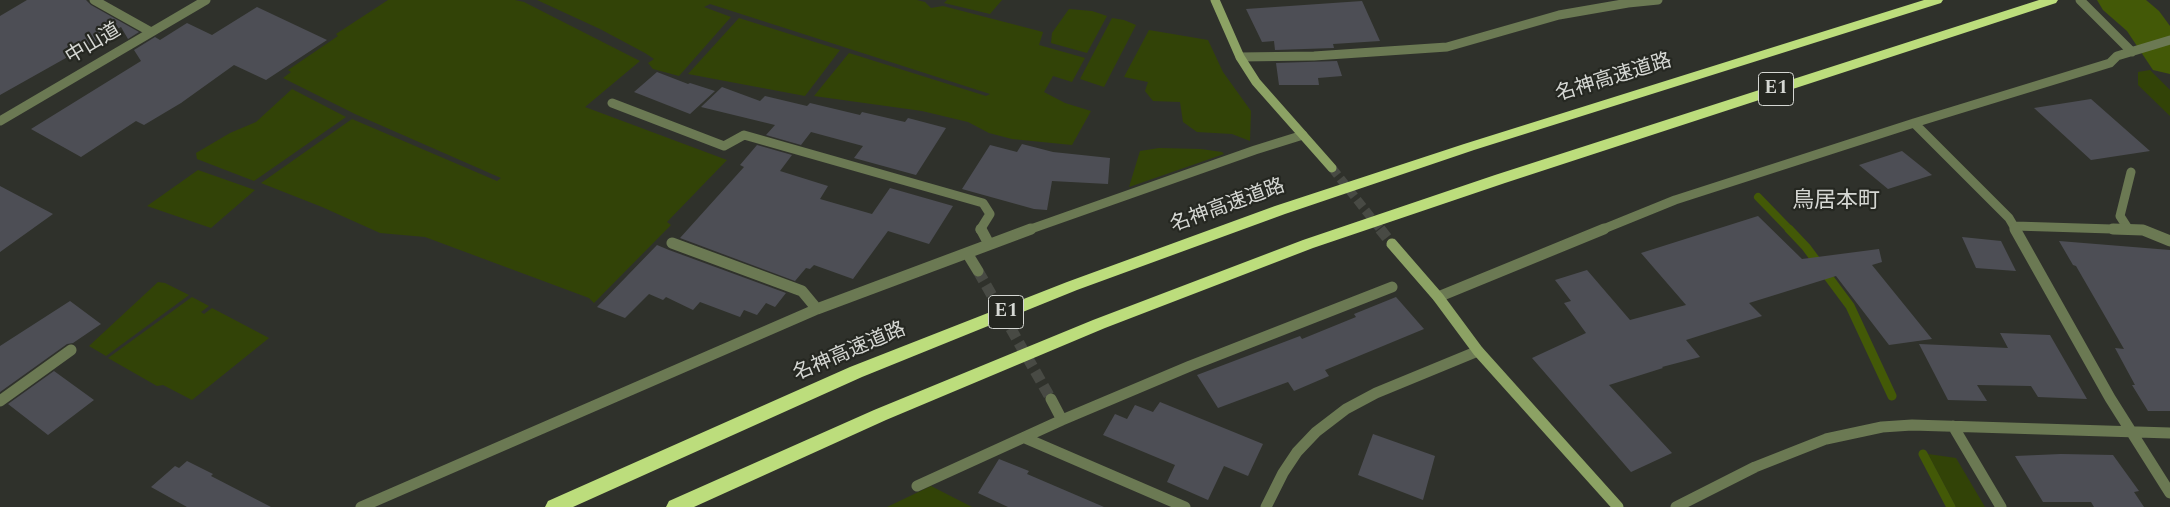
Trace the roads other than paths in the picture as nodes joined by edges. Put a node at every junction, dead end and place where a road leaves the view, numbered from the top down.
1 (94, 0) edge
2 (206, 0) edge
3 (1215, 0) edge
4 (1658, 0) edge
5 (1937, 0) edge
6 (2052, 0) edge
7 (2080, 0) edge
8 (151, 32) junction
9 (2170, 40) edge
10 (2135, 51) junction
11 (1240, 57) junction
12 (612, 104) dead end
13 (0, 121) edge
14 (1914, 123) junction
15 (1303, 135) junction
16 (1332, 168) tunnel mouth
17 (2131, 172) dead end
18 (2014, 226) junction
19 (2129, 230) junction
20 (2170, 241) edge
21 (672, 243) dead end
22 (989, 244) junction
23 (1392, 244) tunnel mouth
24 (966, 253) junction
25 (978, 271) tunnel mouth
26 (1392, 288) dead end
27 (1438, 298) junction
28 (817, 309) junction
29 (71, 350) dead end
30 (1478, 351) junction
31 (1051, 399) tunnel mouth
32 (0, 401) edge
33 (1062, 420) junction
34 (1953, 426) junction
35 (2131, 432) junction
36 (2170, 433) edge
37 (1025, 438) junction
38 (917, 486) dead end
39 (2170, 493) edge
40 (361, 507) edge
41 (554, 507) edge
42 (675, 507) edge
43 (1185, 507) edge
44 (1266, 507) edge
45 (1618, 507) edge
46 (1676, 507) edge
47 (2001, 507) edge

1 - 8 street
2 - 8 street, 中山道
3 - 11 street
4 - 11 street
5 - 41 highway, 名神高速道路 / E1
6 - 42 highway, E1
7 - 10 street
8 - 13 street, 中山道
9 - 10 street
10 - 14 street
11 - 15 street
12 - 22 street
14 - 18 street
14 - 27 street
15 - 16 street
15 - 22 street
17 - 19 street
18 - 19 street
18 - 35 street
19 - 20 street
21 - 28 street
22 - 24 street
23 - 27 street
24 - 25 street
24 - 28 street
26 - 33 street
27 - 30 street
28 - 40 street
29 - 32 street
30 - 44 street
30 - 45 street
31 - 33 street
33 - 37 street
34 - 35 street
34 - 46 street
34 - 47 street
35 - 36 street
35 - 39 street
37 - 38 street
37 - 43 street

